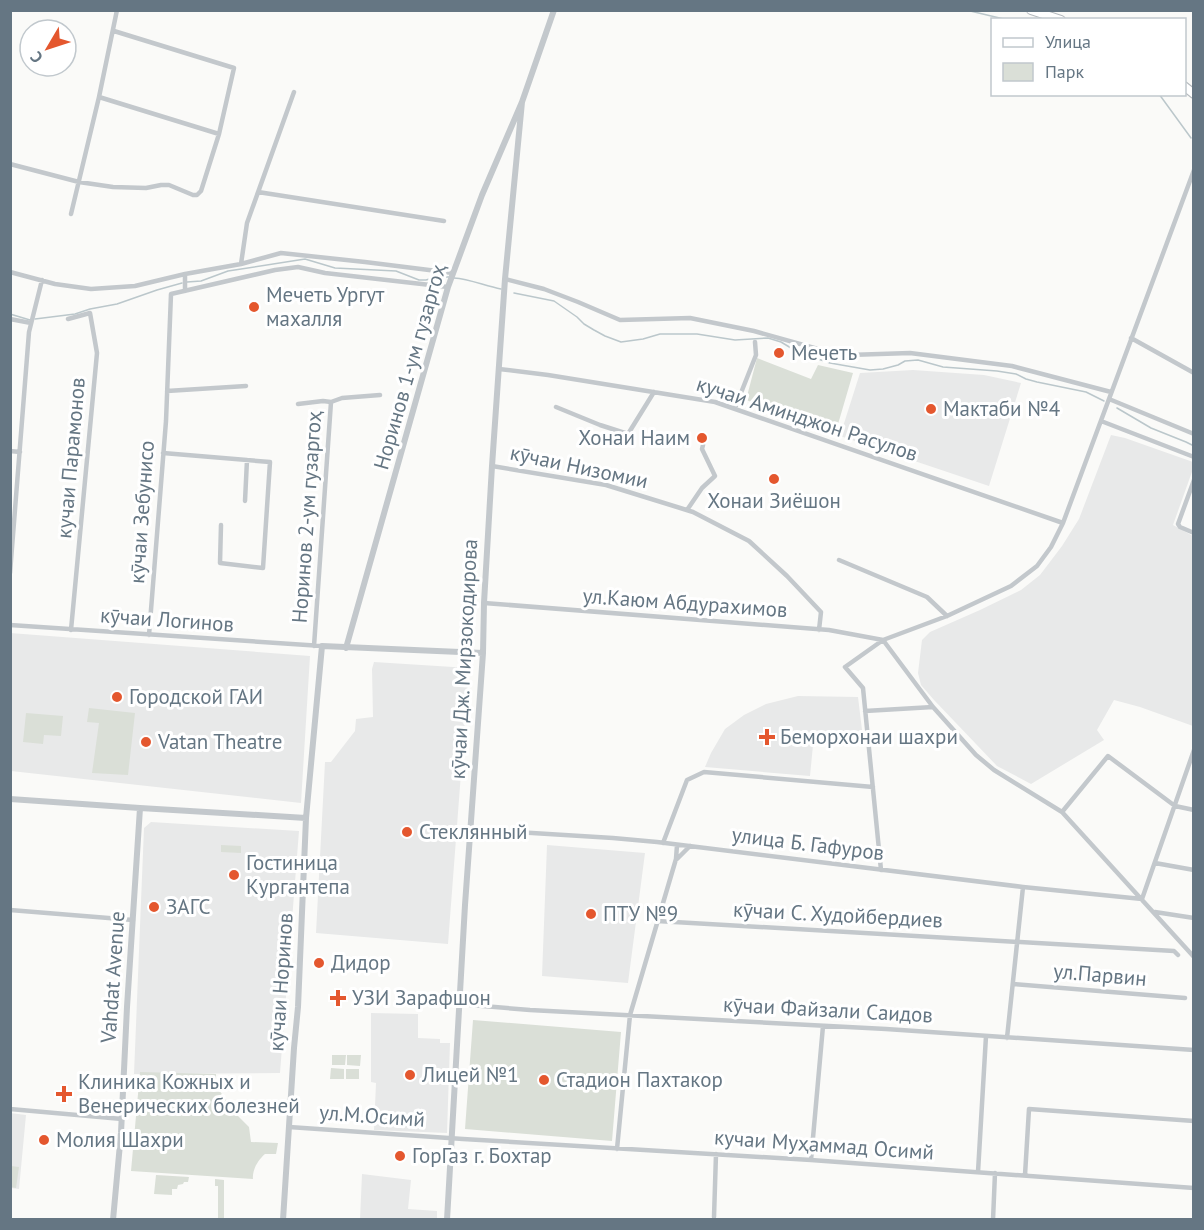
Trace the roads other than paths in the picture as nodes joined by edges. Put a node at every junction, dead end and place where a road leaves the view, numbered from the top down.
1 (117, 10) edge
2 (554, 10) edge
3 (1031, 10) edge
4 (1055, 18) edge
5 (114, 31) junction
6 (294, 92) dead end
7 (99, 97) junction
8 (522, 102) junction
9 (219, 134) junction
10 (10, 164) edge
11 (1194, 170) edge
12 (78, 182) junction
13 (258, 192) junction
14 (71, 214) dead end
15 (444, 221) dead end
16 (241, 264) junction
17 (10, 272) edge
18 (185, 274) junction
19 (453, 274) junction
20 (505, 279) junction
21 (42, 280) junction
22 (449, 284) junction
23 (185, 291) junction
24 (10, 319) edge
25 (68, 319) dead end
26 (31, 323) junction
27 (1131, 338) junction
28 (755, 342) dead end
29 (498, 369) junction
30 (1194, 373) edge
31 (246, 386) dead end
32 (167, 391) junction
33 (654, 392) junction
34 (1111, 392) junction
35 (380, 395) dead end
36 (1109, 399) junction
37 (331, 402) junction
38 (298, 404) dead end
39 (556, 407) dead end
40 (735, 408) junction
41 (1101, 421) junction
42 (1194, 434) edge
43 (703, 445) dead end
44 (10, 451) edge
45 (20, 452) junction
46 (164, 453) junction
47 (1194, 457) edge
48 (247, 460) junction
49 (492, 466) junction
50 (1194, 480) edge
51 (245, 501) dead end
52 (687, 510) junction
53 (1063, 524) junction
54 (221, 525) dead end
55 (1194, 533) edge
56 (839, 560) dead end
57 (10, 573) edge
58 (484, 603) junction
59 (947, 616) junction
60 (10, 625) edge
61 (71, 630) junction
62 (819, 630) junction
63 (149, 635) junction
64 (883, 640) junction
65 (314, 646) junction
66 (322, 646) junction
67 (346, 648) junction
68 (483, 653) junction
69 (933, 707) junction
70 (865, 711) junction
71 (1194, 750) edge
72 (873, 787) junction
73 (10, 799) edge
74 (1175, 806) junction
75 (140, 808) junction
76 (1194, 810) edge
77 (1062, 812) junction
78 (306, 818) junction
79 (470, 829) junction
80 (663, 843) junction
81 (677, 845) junction
82 (690, 846) junction
83 (676, 859) junction
84 (1155, 863) junction
85 (881, 870) junction
86 (1194, 870) edge
87 (1023, 887) junction
88 (1142, 899) junction
89 (10, 910) edge
90 (1154, 912) junction
91 (1194, 918) edge
92 (133, 920) junction
93 (657, 921) junction
94 (1017, 942) junction
95 (1178, 955) dead end
96 (1194, 957) edge
97 (1014, 984) junction
98 (1185, 998) dead end
99 (459, 1004) junction
100 (630, 1015) junction
101 (823, 1026) junction
102 (986, 1036) junction
103 (1007, 1038) junction
104 (1194, 1050) edge
105 (10, 1109) edge
106 (122, 1119) junction
107 (1194, 1121) edge
108 (289, 1127) junction
109 (452, 1138) junction
110 (617, 1149) junction
111 (716, 1154) junction
112 (811, 1160) junction
113 (978, 1172) junction
114 (995, 1173) junction
115 (1025, 1175) junction
116 (1194, 1188) edge
117 (714, 1217) dead end
118 (113, 1220) edge
119 (283, 1220) edge
120 (447, 1220) edge
121 (993, 1220) edge

1 - 5 street
2 - 8 street
3 - 4 main road
5 - 7 street
5 - 9 street
6 - 13 street
7 - 9 street
7 - 12 street
8 - 19 street, Норинов 1-ум гузаргоҳ
8 - 20 street, кӯчаи Дж. Мирзокодирова
9 - 12 street
10 - 12 street
11 - 27 street
12 - 14 street
13 - 15 street
13 - 16 street
16 - 18 street
16 - 19 street
17 - 21 street
18 - 21 street
18 - 23 street
19 - 22 street, Норинов 1-ум гузаргоҳ
20 - 29 street, кӯчаи Дж. Мирзокодирова
20 - 34 street
21 - 26 street
22 - 23 street
22 - 67 street, Норинов 1-ум гузаргоҳ
23 - 32 street, кӯчаи Зебунисо
24 - 26 street
25 - 61 street, кучаи Парамонов
26 - 45 street
27 - 30 street
27 - 34 street
28 - 40 street
29 - 33 street, кучаи Аминджон Расулов
29 - 49 street, кӯчаи Дж. Мирзокодирова
31 - 32 street
32 - 46 street, кӯчаи Зебунисо
33 - 39 street
33 - 40 street, кучаи Аминджон Расулов
34 - 36 street
35 - 37 street, Норинов 2-ум гузаргоҳ
36 - 41 street
36 - 42 street
37 - 38 street
37 - 65 street, Норинов 2-ум гузаргоҳ
40 - 53 street, кучаи Аминджон Расулов
41 - 47 street
41 - 53 street
43 - 52 street
44 - 45 street
45 - 57 street
46 - 48 street
46 - 63 street, кӯчаи Зебунисо
48 - 51 street
48 - 54 street
49 - 52 street, кӯчаи Низомии
49 - 58 street, кӯчаи Дж. Мирзокодирова
50 - 55 street
52 - 62 street, кӯчаи Низомии
53 - 59 street
56 - 59 street
58 - 62 street, ул.Каюм Абдурахимов
58 - 68 street, кӯчаи Дж. Мирзокодирова
59 - 64 street
60 - 61 street, кӯчаи Логинов
61 - 63 street, кӯчаи Логинов
62 - 64 street, ул.Каюм Абдурахимов
63 - 65 street, кӯчаи Логинов
64 - 69 street
64 - 70 street
65 - 66 street, кӯчаи Логинов
66 - 67 street
66 - 78 street, кӯчаи Норинов
67 - 68 street
68 - 79 street, кӯчаи Дж. Мирзокодирова
69 - 70 street
69 - 77 street
70 - 72 street
71 - 74 street
72 - 80 street
72 - 85 street
73 - 75 street
74 - 76 street
74 - 77 street
74 - 84 street
75 - 78 street
75 - 92 street, Vahdat Avenue
77 - 88 street
78 - 108 street, кӯчаи Норинов
79 - 80 street, улица Б. Гафуров
79 - 99 street, кӯчаи Дж. Мирзокодирова
80 - 81 street, улица Б. Гафуров
81 - 82 street, улица Б. Гафуров
81 - 83 street
82 - 83 street
82 - 85 street, улица Б. Гафуров
83 - 93 street
84 - 86 street
84 - 88 street
85 - 87 street, улица Б. Гафуров
87 - 88 street, улица Б. Гафуров
87 - 94 street
88 - 90 street
89 - 92 street
90 - 91 street
90 - 96 street
92 - 106 street, Vahdat Avenue
93 - 94 street, кӯчаи С. Худойбердиев
93 - 100 street
94 - 95 street, кӯчаи С. Худойбердиев
94 - 97 street
97 - 98 street, ул.Парвин
97 - 103 street
99 - 100 street, кӯчаи Файзали Саидов
99 - 109 street, кӯчаи Дж. Мирзокодирова
100 - 101 street, кӯчаи Файзали Саидов
100 - 110 street
101 - 102 street, кӯчаи Файзали Саидов
101 - 112 street
102 - 103 street, кӯчаи Файзали Саидов
102 - 113 street
103 - 104 street, кӯчаи Файзали Саидов
105 - 106 street
106 - 118 street, Vahdat Avenue
107 - 115 street
108 - 109 street, ул.М.Осимй
108 - 119 street, кӯчаи Норинов
109 - 110 street, кучаи Муҳаммад Осимй
109 - 120 street, кӯчаи Дж. Мирзокодирова
110 - 111 street, кучаи Муҳаммад Осимй
111 - 112 street, кучаи Муҳаммад Осимй
111 - 117 street
112 - 113 street, кучаи Муҳаммад Осимй
113 - 114 street, кучаи Муҳаммад Осимй
114 - 115 street, кучаи Муҳаммад Осимй
114 - 121 street
115 - 116 street, кучаи Муҳаммад Осимй

